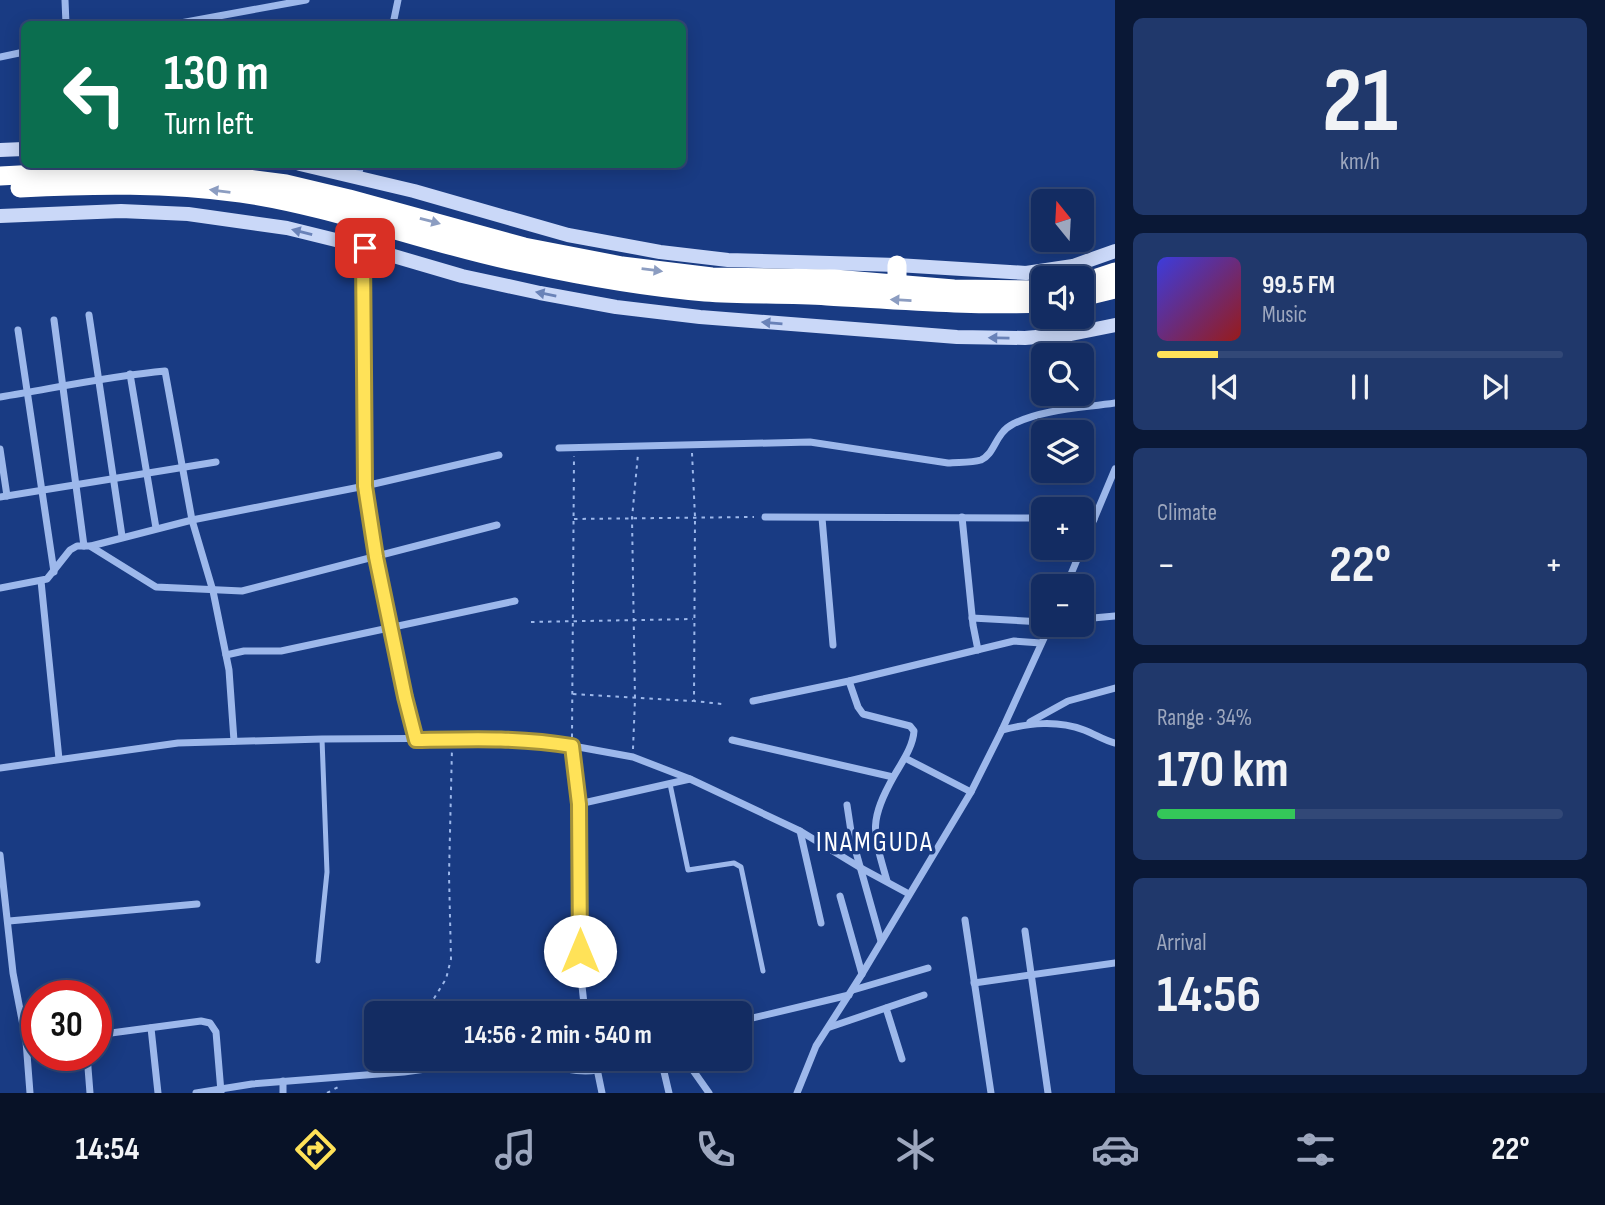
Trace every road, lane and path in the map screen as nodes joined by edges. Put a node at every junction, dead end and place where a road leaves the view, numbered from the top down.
1 (65, 0) edge
2 (306, 0) edge
3 (398, 0) edge
4 (295, 1) edge
5 (66, 21) edge
6 (191, 21) edge
7 (394, 21) edge
8 (21, 53) edge
9 (0, 57) edge
10 (21, 149) edge
11 (0, 150) edge
12 (334, 168) edge
13 (359, 171) edge
14 (0, 176) edge
15 (0, 190) edge
16 (0, 216) edge
17 (365, 248) junction
18 (1115, 251) edge
19 (1115, 272) edge
20 (897, 275) junction
21 (1094, 279) edge
22 (1115, 289) edge
23 (1031, 290) edge
24 (1094, 294) edge
25 (1031, 303) edge
26 (89, 315) dead end
27 (54, 320) dead end
28 (1115, 324) edge
29 (18, 330) dead end
30 (130, 374) junction
31 (98, 381) junction
32 (63, 387) junction
33 (28, 392) junction
34 (0, 397) edge
35 (1115, 403) edge
36 (691, 445) junction
37 (639, 446) junction
38 (575, 447) junction
39 (559, 448) dead end
40 (0, 450) edge
41 (499, 454) dead end
42 (216, 462) dead end
43 (182, 467) junction
44 (1115, 469) edge
45 (146, 473) junction
46 (114, 478) junction
47 (75, 485) junction
48 (365, 486) junction
49 (43, 490) junction
50 (4, 496) edge
51 (695, 517) junction
52 (765, 517) joint
53 (822, 517) junction
54 (962, 517) junction
55 (632, 518) junction
56 (1031, 518) edge
57 (573, 519) junction
58 (1094, 519) edge
59 (192, 520) junction
60 (497, 525) dead end
61 (156, 528) junction
62 (122, 536) junction
63 (87, 546) junction
64 (376, 557) junction
65 (54, 572) junction
66 (41, 581) junction
67 (0, 587) edge
68 (213, 591) junction
69 (515, 601) dead end
70 (1115, 616) edge
71 (972, 618) junction
72 (1094, 618) edge
73 (633, 619) junction
74 (694, 619) junction
75 (574, 621) junction
76 (1031, 621) edge
77 (531, 622) dead end
78 (392, 629) junction
79 (1044, 637) edge
80 (1041, 643) junction
81 (833, 645) dead end
82 (978, 650) junction
83 (226, 655) junction
84 (849, 681) junction
85 (1115, 688) edge
86 (573, 694) junction
87 (635, 699) junction
88 (694, 701) junction
89 (753, 701) dead end
90 (722, 704) dead end
91 (1026, 724) junction
92 (1002, 730) junction
93 (322, 739) junction
94 (451, 739) junction
95 (416, 740) junction
96 (732, 740) dead end
97 (234, 741) junction
98 (1115, 743) edge
99 (572, 746) junction
100 (633, 757) junction
101 (905, 758) junction
102 (59, 759) junction
103 (0, 768) edge
104 (893, 778) junction
105 (690, 779) junction
106 (670, 784) junction
107 (971, 792) junction
108 (579, 804) junction
109 (847, 805) dead end
110 (800, 831) junction
111 (0, 855) edge
112 (861, 868) junction
113 (887, 881) junction
114 (909, 894) junction
115 (841, 896) dead end
116 (197, 904) dead end
117 (965, 920) dead end
118 (9, 921) junction
119 (821, 923) dead end
120 (1026, 931) dead end
121 (881, 941) junction
122 (318, 961) dead end
123 (1112, 963) edge
124 (928, 968) dead end
125 (763, 971) dead end
126 (863, 974) junction
127 (1033, 975) junction
128 (974, 983) junction
129 (851, 993) junction
130 (924, 995) dead end
131 (432, 1001) edge
132 (584, 1001) edge
133 (886, 1008) junction
134 (21, 1015) edge
135 (752, 1018) edge
136 (829, 1027) junction
137 (151, 1028) junction
138 (112, 1033) edge
139 (902, 1059) dead end
140 (28, 1071) edge
141 (88, 1071) edge
142 (403, 1071) edge
143 (597, 1071) edge
144 (664, 1071) edge
145 (693, 1071) edge
146 (283, 1081) junction
147 (221, 1092) edge
148 (30, 1093) edge
149 (90, 1093) edge
150 (158, 1093) edge
151 (196, 1093) edge
152 (284, 1093) edge
153 (603, 1093) edge
154 (669, 1093) edge
155 (709, 1093) edge
156 (797, 1093) edge
157 (991, 1093) edge
158 (1048, 1093) edge

1 - 5 street
2 - 4 street
3 - 7 street
4 - 6 street
8 - 9 street
10 - 11 street
12 - 13 street
13 - 20 street
14 -> 20 highway
25 -> 15 highway
17 -> 16 street
28 -> 17 street
17 - 48 street
18 - 20 street
19 - 21 highway
20 - 23 highway
22 - 24 highway
26 - 31 street
27 - 32 street
29 - 33 street
30 - 31 street
30 - 43 street
30 - 45 street
31 - 32 street
31 - 46 street
32 - 33 street
32 - 47 street
33 - 34 street
33 - 49 street
35 - 36 street
36 - 37 street
36 - 51 path
37 - 38 street
37 - 55 path
38 - 39 street
38 - 57 path
40 - 50 street
41 - 48 street
42 - 43 street
43 - 45 street
43 - 59 street
44 - 58 street
45 - 46 street
45 - 61 street
46 - 47 street
46 - 62 street
47 - 49 street
47 - 63 street
48 - 59 street
48 - 64 street
49 - 50 street
49 - 65 street
51 - 52 path
51 - 55 path
51 - 74 path
52 - 53 street
53 - 54 street
53 - 81 street
54 - 56 street
54 - 71 street
55 - 57 path
55 - 73 path
57 - 75 path
59 - 61 street
59 - 68 street
60 - 64 street
61 - 62 street
62 - 63 street
63 - 65 street
63 - 68 street
64 - 68 street
64 - 78 street
65 - 66 street
66 - 67 street
66 - 102 street
68 - 83 street
69 - 78 street
70 - 72 street
71 - 76 street
71 - 82 street
73 - 74 path
73 - 75 path
73 - 87 path
74 - 88 path
75 - 77 path
75 - 86 path
78 - 83 street
78 - 95 street
79 - 80 street
80 - 82 street
80 - 92 street
82 - 84 street
83 - 97 street
84 - 89 street
84 - 101 street
85 - 91 street
86 - 87 path
86 - 99 path
87 - 88 path
87 - 100 path
88 - 90 path
91 - 92 street
91 - 98 street
92 - 107 street
93 - 95 street
93 - 97 street
93 - 122 lane
94 - 95 street
94 - 99 street
94 - 131 path
96 - 104 street
97 - 102 street
99 - 100 street
99 - 108 street
100 - 105 street
101 - 104 street
101 - 107 street
102 - 103 street
104 - 113 street
105 - 106 street
105 - 110 street
106 - 108 street
106 - 125 lane
107 - 114 street
108 - 132 street
109 - 112 street
110 - 112 street
110 - 119 street
111 - 118 street
112 - 113 street
112 - 121 street
113 - 114 street
114 - 121 street
115 - 126 street
116 - 118 street
117 - 128 street
118 - 134 street
120 - 127 street
121 - 126 street
123 - 127 street
124 - 129 street
126 - 129 street
127 - 128 street
127 - 158 street
128 - 157 street
129 - 135 street
129 - 136 street
130 - 133 street
133 - 136 street
133 - 139 street
136 - 156 street
137 - 138 street
137 - 147 street
137 - 150 street
140 - 148 street
141 - 149 street
142 - 146 street
143 - 153 street
144 - 154 street
145 - 155 street
146 - 147 street
146 - 152 street
147 - 151 street

